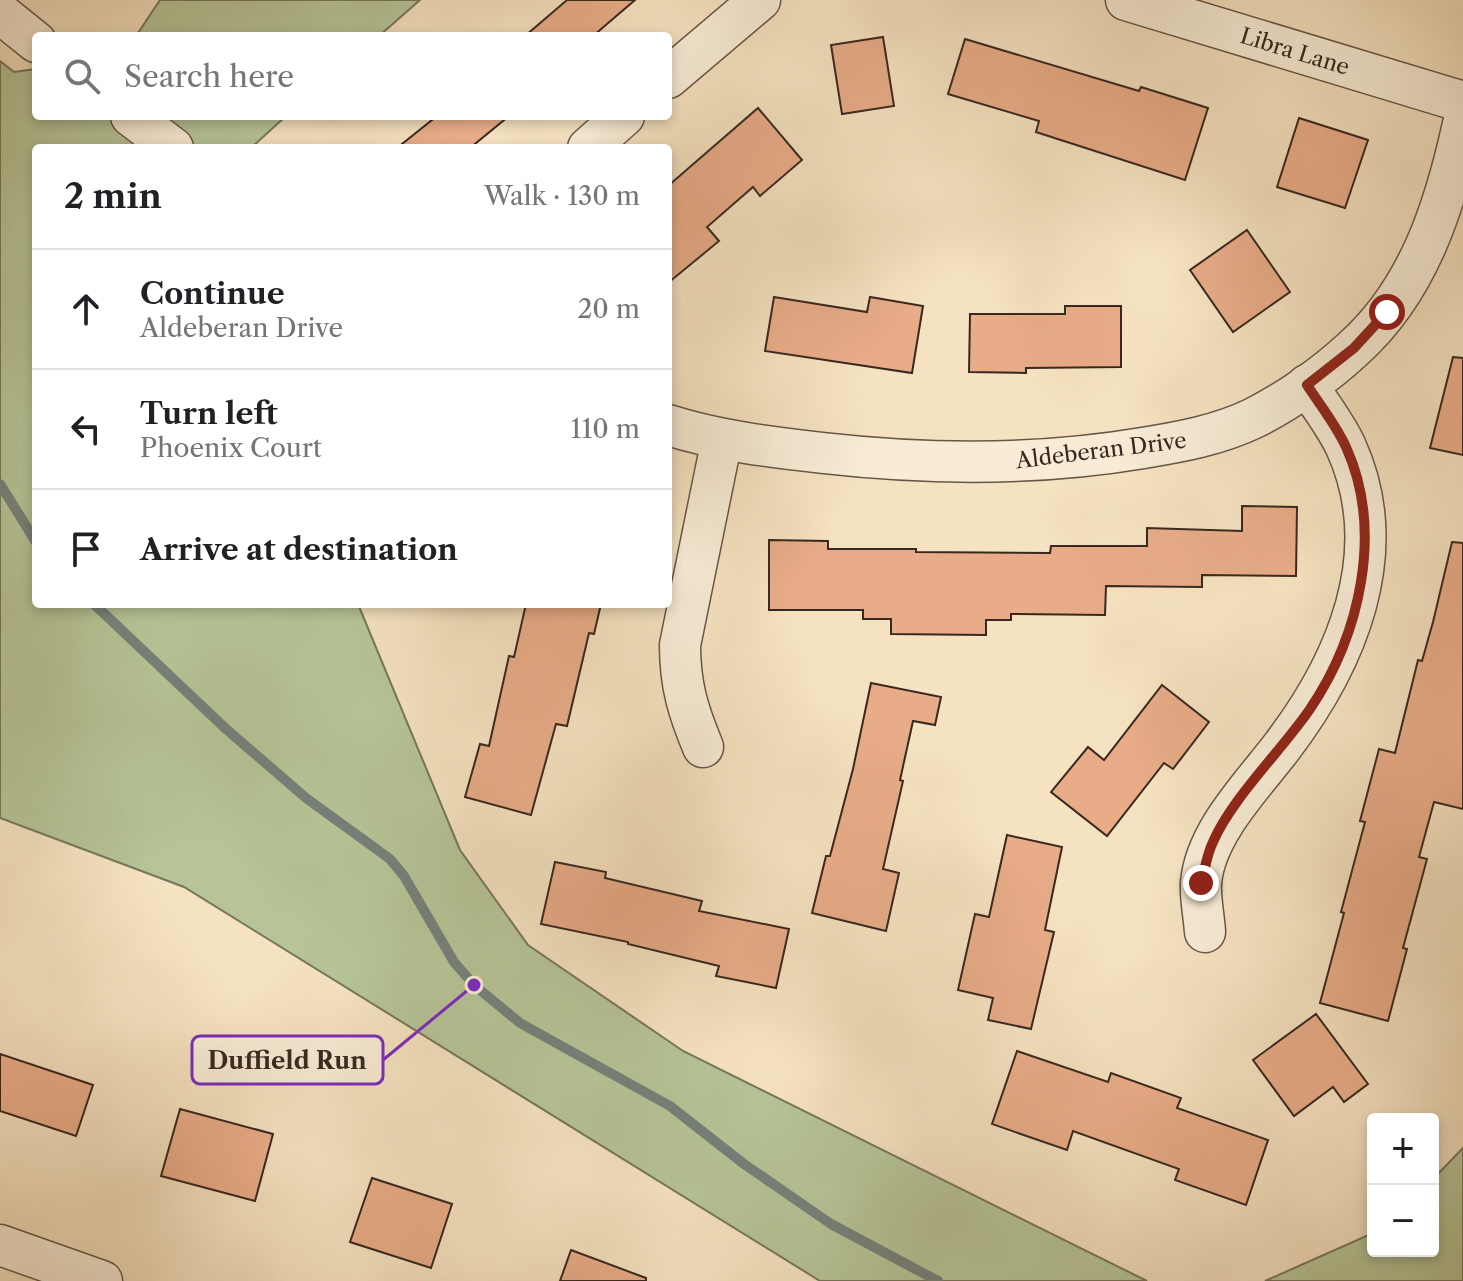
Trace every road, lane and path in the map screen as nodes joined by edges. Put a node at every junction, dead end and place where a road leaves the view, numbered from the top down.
1 (760, 0) edge
2 (1126, 0) edge
3 (0, 13) edge
4 (32, 39) edge
5 (672, 75) edge
6 (1463, 102) edge
7 (136, 120) edge
8 (620, 120) edge
9 (1463, 124) edge
10 (168, 144) edge
11 (592, 144) edge
12 (1307, 385) junction
13 (672, 426) edge
14 (722, 439) junction
15 (703, 747) dead end
16 (1205, 932) dead end
17 (0, 1245) edge
18 (102, 1281) edge

1 - 5 street
2 - 6 street, Libra Lane
3 - 4 street
7 - 10 street
8 - 11 street
9 - 12 street, Aldeberan Drive
12 - 14 street, Aldeberan Drive
12 - 16 street
13 - 14 street, Aldeberan Drive
14 - 15 street
17 - 18 street

